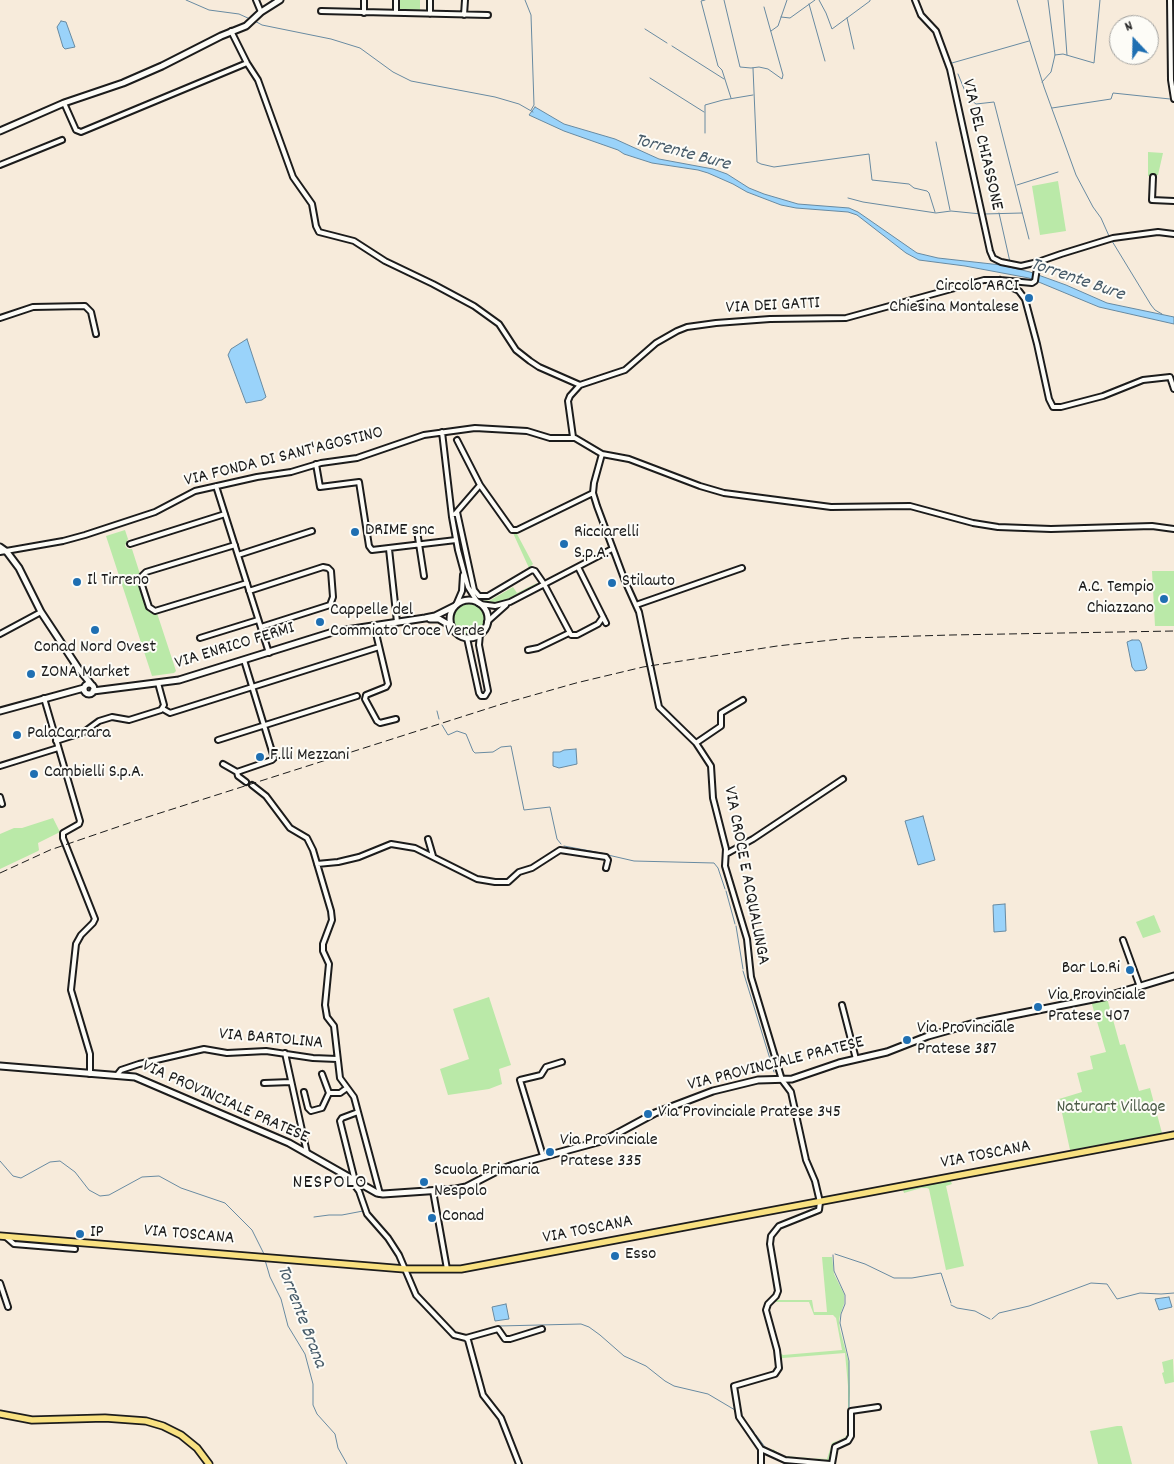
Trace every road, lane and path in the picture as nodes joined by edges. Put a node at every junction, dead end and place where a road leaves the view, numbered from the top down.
1 (256, 0) edge
2 (280, 0) edge
3 (364, 0) edge
4 (396, 0) edge
5 (430, 0) edge
6 (465, 0) edge
7 (915, 0) edge
8 (1170, 0) edge
9 (321, 11) dead end
10 (261, 12) junction
11 (364, 13) junction
12 (396, 13) junction
13 (430, 14) junction
14 (464, 15) junction
15 (488, 15) dead end
16 (231, 31) junction
17 (247, 63) junction
18 (1174, 99) edge
19 (64, 103) junction
20 (0, 131) edge
21 (62, 140) dead end
22 (0, 165) edge
23 (1153, 177) dead end
24 (1174, 201) edge
25 (1174, 234) edge
26 (1038, 262) junction
27 (1000, 280) junction
28 (0, 318) edge
29 (96, 334) dead end
30 (580, 385) junction
31 (1174, 389) edge
32 (442, 432) junction
33 (573, 437) junction
34 (457, 440) dead end
35 (602, 454) junction
36 (316, 464) junction
37 (480, 485) junction
38 (216, 486) junction
39 (593, 493) junction
40 (457, 512) junction
41 (225, 514) junction
42 (452, 517) junction
43 (1174, 529) edge
44 (312, 531) dead end
45 (417, 531) dead end
46 (456, 540) junction
47 (130, 544) dead end
48 (235, 545) junction
49 (419, 545) junction
50 (0, 547) edge
51 (388, 548) junction
52 (612, 549) junction
53 (0, 552) edge
54 (7, 552) junction
55 (238, 555) junction
56 (578, 567) junction
57 (742, 568) dead end
58 (463, 572) junction
59 (424, 576) dead end
60 (246, 583) junction
61 (544, 584) junction
62 (249, 591) junction
63 (510, 602) junction
64 (479, 603) junction
65 (636, 605) junction
66 (455, 606) junction
67 (41, 612) junction
68 (604, 617) junction
69 (424, 618) junction
70 (258, 620) junction
71 (397, 622) junction
72 (488, 622) junction
73 (606, 623) dead end
74 (374, 626) junction
75 (451, 626) junction
76 (261, 627) junction
77 (569, 633) junction
78 (0, 634) edge
79 (480, 634) junction
80 (200, 638) dead end
81 (467, 638) junction
82 (379, 647) junction
83 (528, 650) dead end
84 (269, 652) junction
85 (244, 660) junction
86 (158, 683) junction
87 (253, 687) junction
88 (89, 688) junction
89 (358, 696) dead end
90 (44, 698) junction
91 (743, 700) dead end
92 (163, 709) junction
93 (0, 711) edge
94 (396, 720) dead end
95 (264, 726) junction
96 (218, 740) dead end
97 (56, 741) junction
98 (696, 743) junction
99 (58, 748) junction
100 (223, 764) dead end
101 (0, 766) edge
102 (237, 772) junction
103 (843, 779) dead end
104 (246, 782) dead end
105 (252, 785) dead end
106 (0, 797) edge
107 (2, 804) dead end
108 (428, 839) dead end
109 (726, 854) junction
110 (433, 856) junction
111 (317, 864) junction
112 (606, 868) dead end
113 (1123, 940) dead end
114 (1174, 976) edge
115 (1140, 987) junction
116 (842, 1005) dead end
117 (285, 1054) junction
118 (337, 1059) junction
119 (856, 1059) junction
120 (562, 1062) dead end
121 (0, 1066) edge
122 (90, 1074) junction
123 (322, 1074) dead end
124 (118, 1075) junction
125 (782, 1080) junction
126 (291, 1082) junction
127 (264, 1083) dead end
128 (348, 1088) junction
129 (304, 1092) dead end
130 (329, 1094) junction
131 (358, 1112) junction
132 (1174, 1136) edge
133 (307, 1153) junction
134 (543, 1156) junction
135 (353, 1180) junction
136 (433, 1190) junction
137 (380, 1194) junction
138 (820, 1202) junction
139 (3, 1236) edge
140 (76, 1249) dead end
141 (445, 1260) junction
142 (405, 1268) junction
143 (436, 1269) junction
144 (447, 1269) junction
145 (0, 1283) edge
146 (1, 1289) edge
147 (8, 1308) dead end
148 (542, 1329) dead end
149 (466, 1338) junction
150 (878, 1407) dead end
151 (0, 1414) edge
152 (761, 1449) junction
153 (210, 1464) edge
154 (519, 1464) edge
155 (761, 1464) edge
156 (831, 1464) edge

1 - 10 street
2 - 10 street
3 - 11 street
4 - 12 street
5 - 13 street
6 - 14 street
7 - 26 street, VIA DEL CHIASSONE
8 - 18 street
9 - 11 street
10 - 16 street
11 - 12 street
12 - 13 street
13 - 14 street
14 - 15 street
16 - 17 street
16 - 19 street
17 - 19 street
17 - 30 street
19 - 20 street
21 - 22 street
23 - 24 street
25 - 26 street
26 - 27 street, VIA DEI GATTI
27 - 30 street, VIA DEI GATTI
27 - 31 street
28 - 29 street
30 - 33 street
32 - 33 street, VIA FONDA DI SANT'AGOSTINO
32 - 36 street, VIA FONDA DI SANT'AGOSTINO
32 - 42 street
33 - 35 street
34 - 37 street
35 - 39 street
35 - 43 street
36 - 38 street, VIA FONDA DI SANT'AGOSTINO
36 - 51 street
37 - 39 street
37 - 40 street
38 - 41 street
38 - 54 street, VIA FONDA DI SANT'AGOSTINO
39 - 52 street, VIA CROCE E ACQUALUNGA
40 - 42 street
40 - 61 street
41 - 47 street
41 - 48 street
42 - 46 street
44 - 55 street
45 - 49 street
46 - 49 street
46 - 58 street
48 - 55 street
48 - 60 street
49 - 51 street
49 - 59 street
50 - 54 street
51 - 71 street
52 - 56 street
52 - 65 street, VIA CROCE E ACQUALUNGA
53 - 54 street, VIA FONDA DI SANT'AGOSTINO
54 - 67 street
55 - 60 street
56 - 61 street
56 - 68 street
57 - 65 street
58 - 64 street
58 - 66 street
60 - 62 street
61 - 63 street
61 - 77 street
62 - 70 street
62 - 76 street
63 - 64 street
63 - 72 street
64 - 66 street
64 - 72 street
65 - 98 street, VIA CROCE E ACQUALUNGA
66 - 69 street
66 - 75 street
67 - 78 street
67 - 88 street
68 - 73 street
68 - 77 street
69 - 71 street, VIA ENRICO FERMI
69 - 75 street
70 - 76 street
70 - 80 street
71 - 74 street, VIA ENRICO FERMI
72 - 79 street
74 - 82 street
74 - 84 street, VIA ENRICO FERMI
75 - 81 street
76 - 84 street
77 - 83 street
79 - 81 street
79 - 81 street
82 - 87 street
82 - 94 street
84 - 85 street, VIA ENRICO FERMI
85 - 86 street, VIA ENRICO FERMI
85 - 87 street
86 - 88 street, VIA ENRICO FERMI
86 - 92 street
87 - 92 street
87 - 95 street
88 - 90 street, VIA ENRICO FERMI
89 - 95 street
90 - 93 street
90 - 97 street
91 - 98 street
92 - 97 street
95 - 96 street
95 - 102 street
97 - 99 street
98 - 109 street, VIA CROCE E ACQUALUNGA
99 - 101 street
99 - 122 street
100 - 102 street
102 - 104 street
103 - 109 street
105 - 111 street
106 - 107 street
108 - 110 street
109 - 125 street, VIA CROCE E ACQUALUNGA
110 - 111 street
110 - 112 street
111 - 118 street
113 - 115 street
114 - 115 street, VIA PROVINCIALE PRATESE
115 - 119 street, VIA PROVINCIALE PRATESE
116 - 119 street
117 - 118 street, VIA BARTOLINA
117 - 124 street, VIA BARTOLINA
117 - 126 street
118 - 128 street
119 - 125 street, VIA PROVINCIALE PRATESE
120 - 134 street
121 - 122 street, VIA PROVINCIALE PRATESE
122 - 124 street, VIA PROVINCIALE PRATESE
123 - 130 street
124 - 133 street, VIA PROVINCIALE PRATESE
125 - 134 street, VIA PROVINCIALE PRATESE
125 - 138 street, VIA CROCE E ACQUALUNGA
126 - 127 street
126 - 133 street
128 - 130 street
128 - 131 street
129 - 130 street
131 - 135 street
131 - 137 street
132 - 138 main road, VIA TOSCANA
133 - 135 street, VIA PROVINCIALE PRATESE
134 - 136 street, VIA PROVINCIALE PRATESE
135 - 137 street, VIA PROVINCIALE PRATESE
135 - 142 street
136 - 137 street, VIA PROVINCIALE PRATESE
136 - 141 street
138 - 144 main road, VIA TOSCANA
138 - 152 street
139 - 140 street
139 - 142 main road, VIA TOSCANA
141 - 143 street
141 - 144 street
142 - 143 main road, VIA TOSCANA
142 - 149 street
143 - 144 main road, VIA TOSCANA
145 - 146 street
146 - 147 street
148 - 149 street
149 - 154 street
150 - 156 street
151 - 153 main road
152 - 155 street
152 - 156 street

